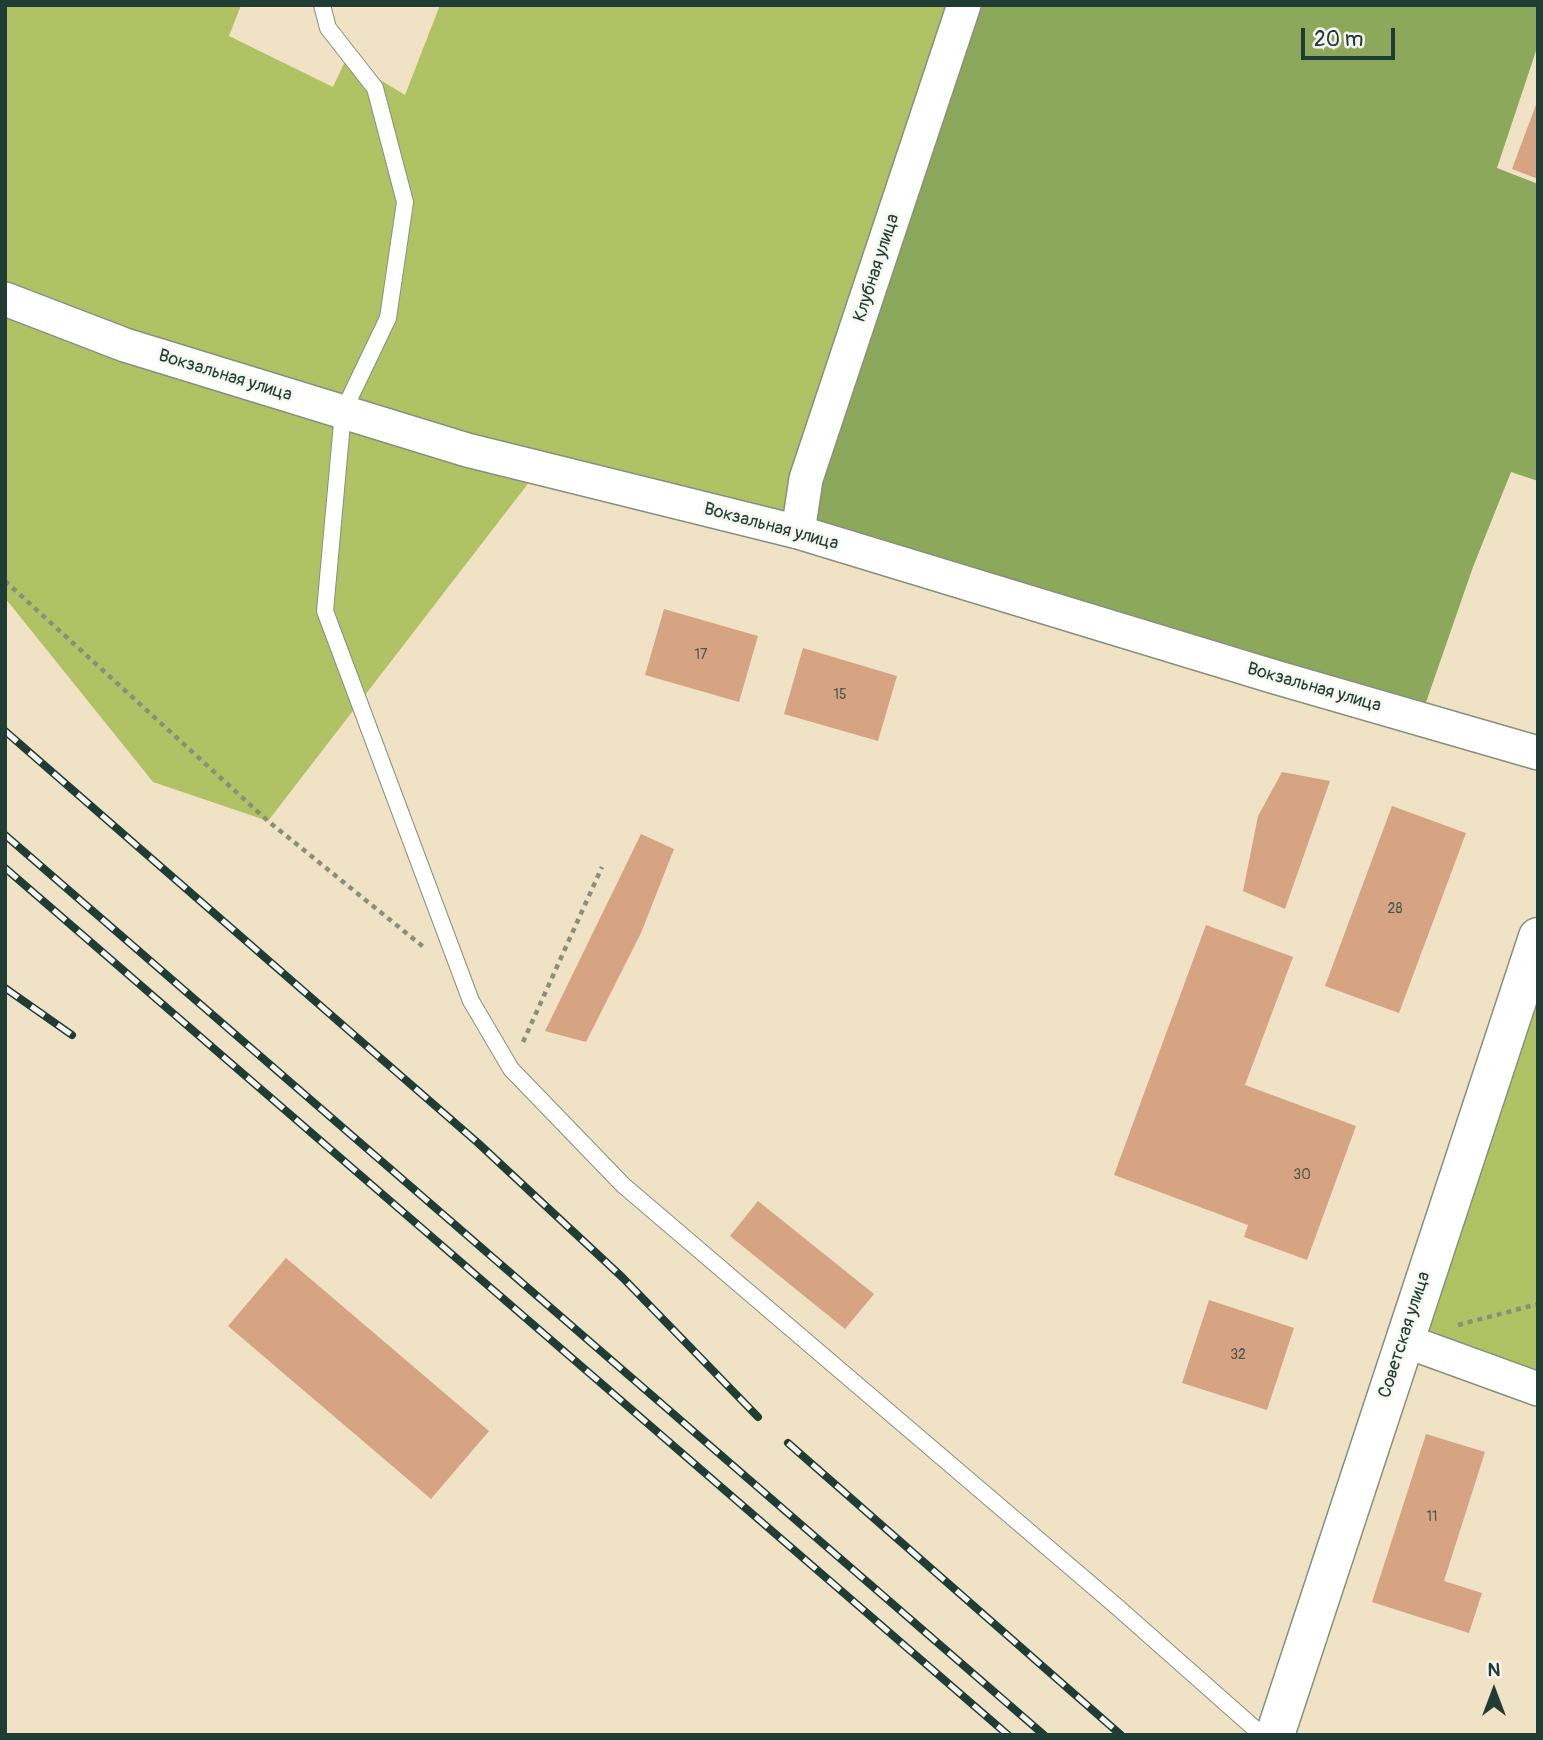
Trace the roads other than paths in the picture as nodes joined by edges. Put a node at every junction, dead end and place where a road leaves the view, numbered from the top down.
1 (323, 5) edge
2 (964, 5) edge
3 (5, 299) edge
4 (343, 412) junction
5 (798, 532) junction
6 (1538, 753) edge
7 (1538, 937) edge
8 (1404, 1340) junction
9 (1538, 1389) edge
10 (1262, 1735) edge
11 (1275, 1735) edge

1 - 4 lane
2 - 5 street, Клубная улица
3 - 4 street, Вокзальная улица
4 - 5 street, Вокзальная улица
4 - 10 lane
5 - 6 street, Вокзальная улица
7 - 8 street, Советская улица
8 - 9 street
8 - 11 street, Советская улица

